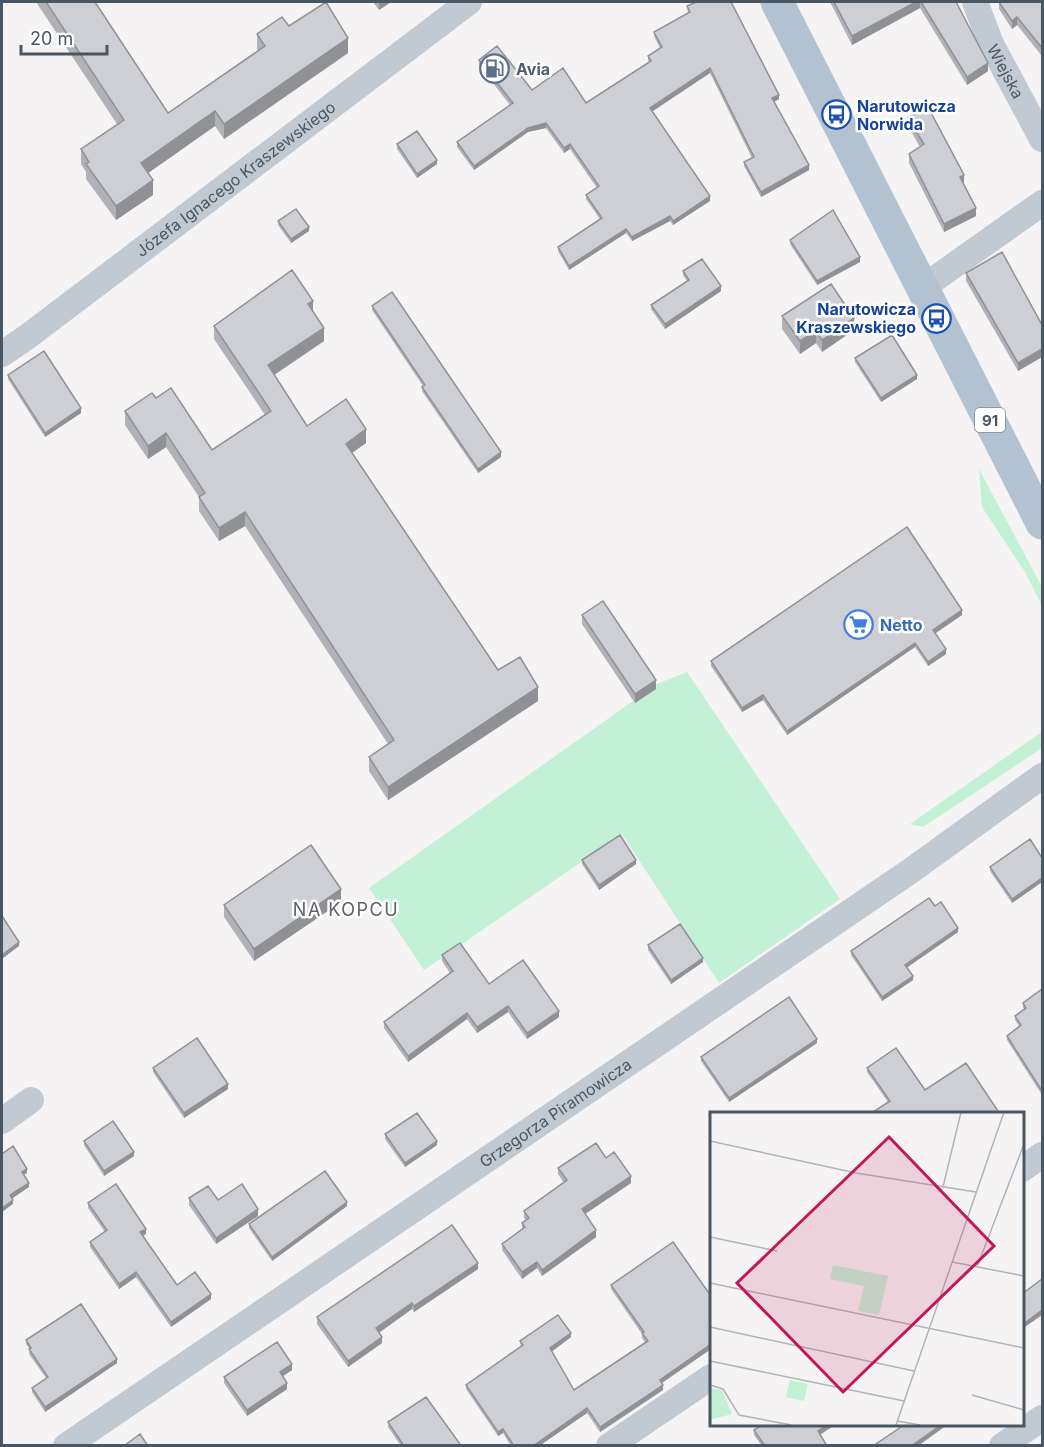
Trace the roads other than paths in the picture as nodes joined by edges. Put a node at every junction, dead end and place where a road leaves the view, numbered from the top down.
1 (470, 2) edge
2 (777, 2) edge
3 (975, 2) edge
4 (1042, 139) edge
5 (1042, 203) edge
6 (922, 288) junction
7 (2, 354) edge
8 (1042, 523) edge
9 (1042, 776) edge
10 (31, 1100) dead end
11 (2, 1121) edge
12 (1042, 1155) edge
13 (1023, 1168) edge
14 (710, 1378) edge
15 (1042, 1418) edge
16 (66, 1446) edge
17 (609, 1446) edge
18 (1002, 1446) edge

1 - 7 street, Józefa Ignacego Kraszewskiego
2 - 6 main road, 91
3 - 4 street, Wiejska
5 - 6 street
6 - 8 main road, 91
9 - 16 street, Grzegorza Piramowicza
10 - 11 street
12 - 13 street
14 - 17 street
15 - 18 street

